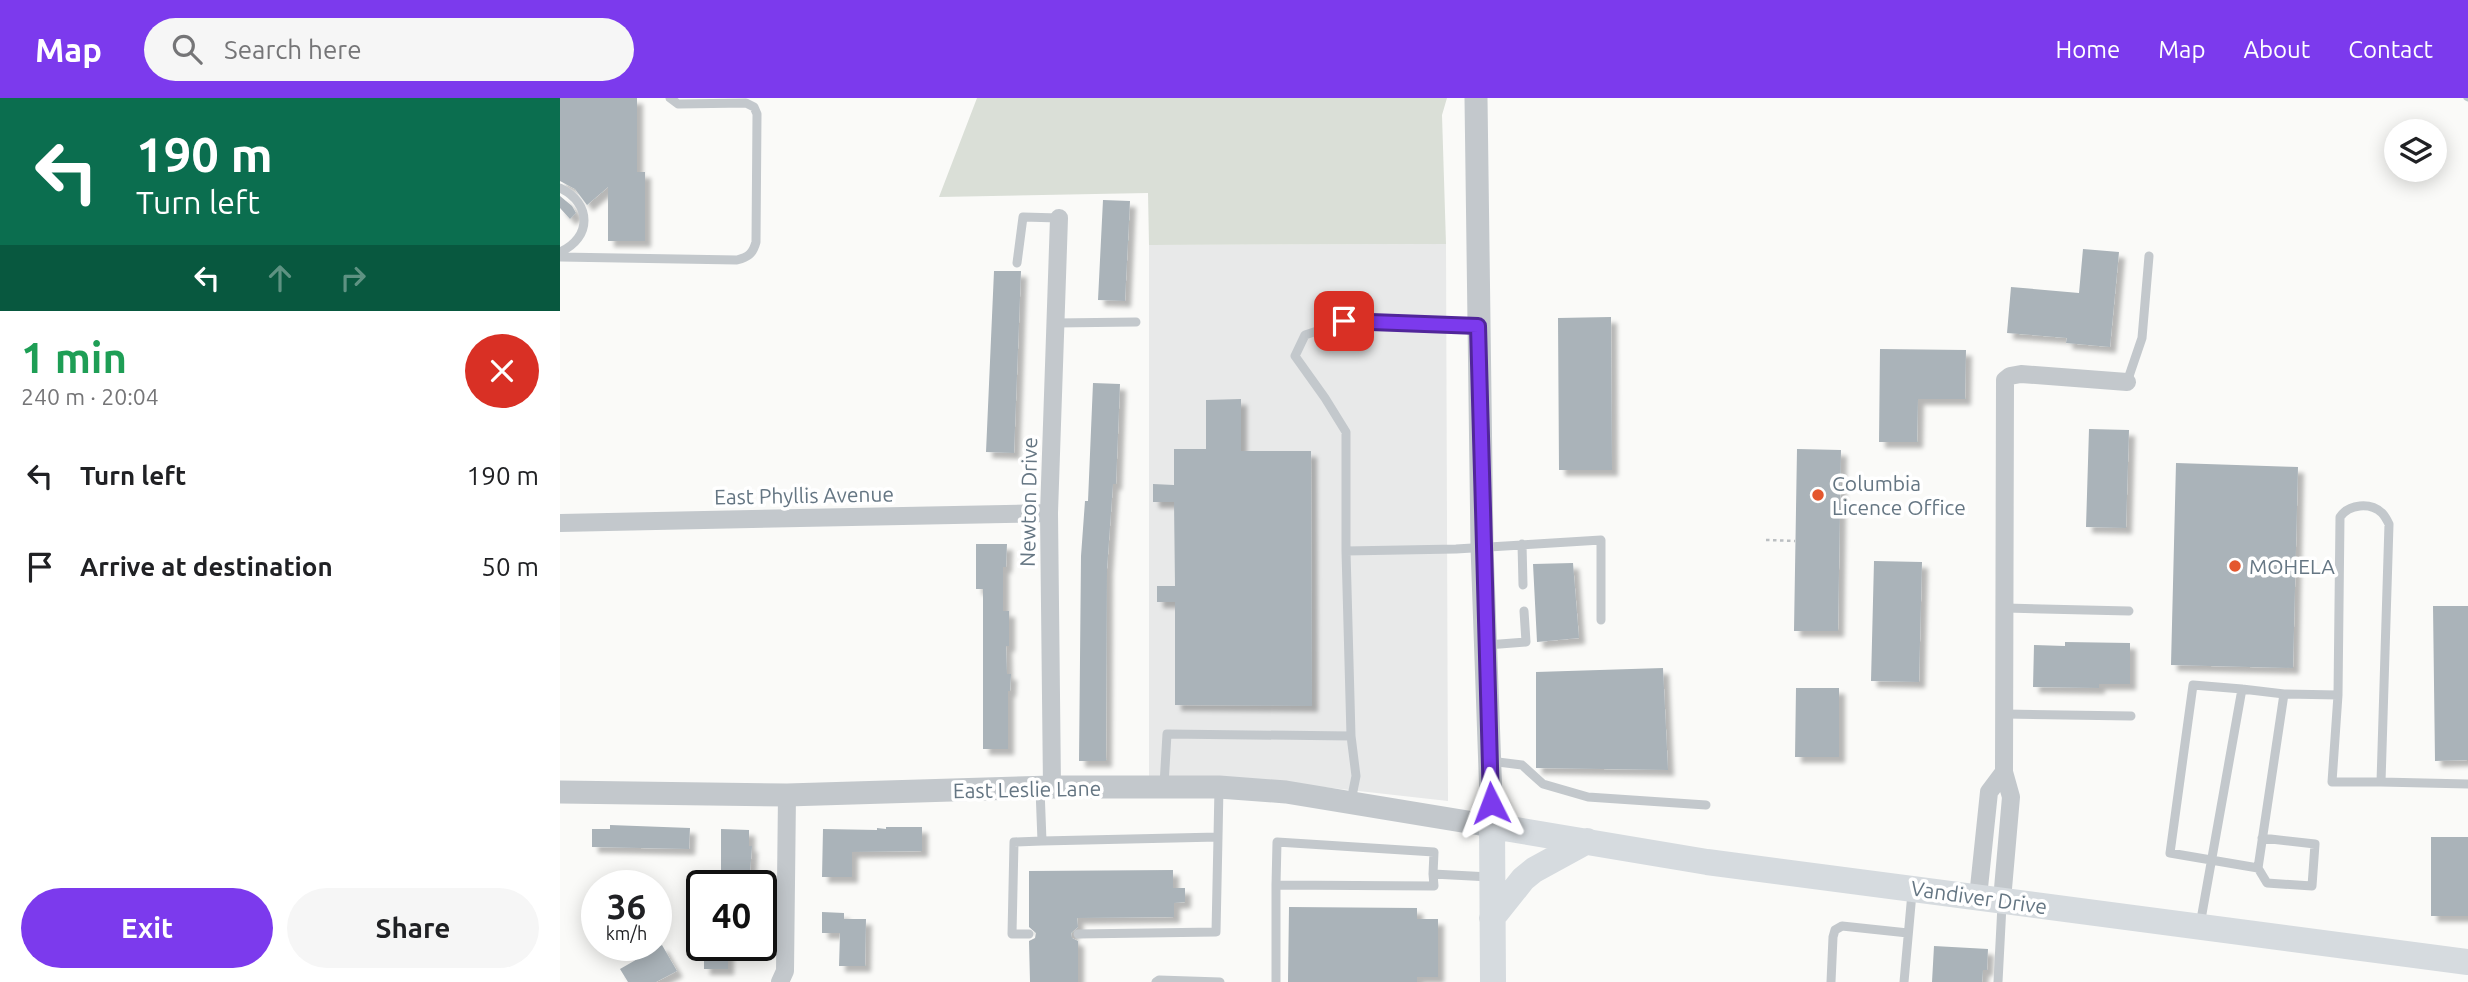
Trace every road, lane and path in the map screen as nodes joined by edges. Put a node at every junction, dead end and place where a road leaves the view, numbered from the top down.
1 (670, 98) edge
2 (1476, 98) edge
3 (707, 101) edge
4 (560, 188) edge
5 (1059, 218) joint
6 (560, 255) edge
7 (2149, 256) dead end
8 (1017, 263) dead end
9 (1136, 322) dead end
10 (1056, 323) junction
11 (1478, 326) junction
12 (2127, 382) joint
13 (1049, 513) junction
14 (560, 523) edge
15 (1766, 540) dead end
16 (1795, 541) dead end
17 (1522, 544) junction
18 (1482, 547) junction
19 (1346, 551) junction
20 (1523, 585) dead end
21 (2006, 608) junction
22 (1524, 611) dead end
23 (2129, 611) dead end
24 (1601, 620) dead end
25 (1485, 645) junction
26 (2242, 689) junction
27 (2284, 695) junction
28 (2338, 695) junction
29 (2005, 714) junction
30 (2130, 716) dead end
31 (1351, 736) junction
32 (1489, 761) junction
33 (2381, 782) junction
34 (2468, 784) edge
35 (1164, 787) junction
36 (1219, 787) junction
37 (1046, 788) junction
38 (560, 792) edge
39 (787, 795) junction
40 (1351, 803) junction
41 (1706, 805) dead end
42 (1492, 826) junction
43 (1218, 837) junction
44 (2262, 838) junction
45 (1042, 841) junction
46 (1587, 841) junction
47 (2212, 860) junction
48 (2258, 868) junction
49 (1433, 874) junction
50 (1492, 877) junction
51 (1276, 885) junction
52 (1912, 888) junction
53 (1990, 898) junction
54 (1492, 918) junction
55 (2200, 927) junction
56 (1908, 933) junction
57 (1029, 934) dead end
58 (1078, 934) dead end
59 (2468, 962) edge
60 (780, 982) edge
61 (1156, 982) edge
62 (1220, 982) edge
63 (1276, 982) edge
64 (1493, 982) edge
65 (1831, 982) edge
66 (1904, 982) edge
67 (1998, 982) edge

1 - 3 lane
2 - 11 street
3 - 6 lane
4 - 6 lane
5 - 8 lane
5 - 10 street, Newton Drive
7 - 12 lane
9 - 10 lane
10 - 13 street, Newton Drive
11 - 18 street
11 - 19 lane
12 - 21 street
13 - 14 street, East Phyllis Avenue
13 - 37 street, Newton Drive
15 - 16 path
17 - 18 lane
17 - 20 lane
17 - 24 lane
18 - 19 lane
18 - 25 street
19 - 31 lane
21 - 23 lane
21 - 29 street
22 - 25 lane
25 - 32 street
26 - 27 lane
26 - 47 lane
26 - 47 lane
27 - 28 lane
27 - 44 lane
28 - 33 lane
28 - 33 lane
29 - 30 lane
29 - 53 street
31 - 35 lane
31 - 40 lane
32 - 41 lane
32 - 42 street
33 - 34 lane
35 - 36 street, East Leslie Lane
35 - 37 street, East Leslie Lane
36 - 40 street, East Leslie Lane
36 - 43 lane
37 - 39 street, East Leslie Lane
37 - 45 lane
38 - 39 street, East Leslie Lane
39 - 60 street
40 - 42 street, East Leslie Lane
42 - 46 main road, Vandiver Drive
42 - 50 main road
43 - 45 lane
43 - 58 lane
44 - 48 lane
44 - 48 lane
45 - 57 lane
46 - 52 main road, Vandiver Drive
46 - 54 main road
47 - 48 lane
47 - 55 lane
49 - 50 lane
49 - 51 lane
49 - 51 lane
50 - 54 main road
51 - 63 lane
52 - 53 main road, Vandiver Drive
52 - 56 lane
53 - 55 main road, Vandiver Drive
53 - 67 lane
54 - 64 main road
55 - 59 main road, Vandiver Drive
56 - 65 lane
56 - 66 lane
61 - 62 lane

